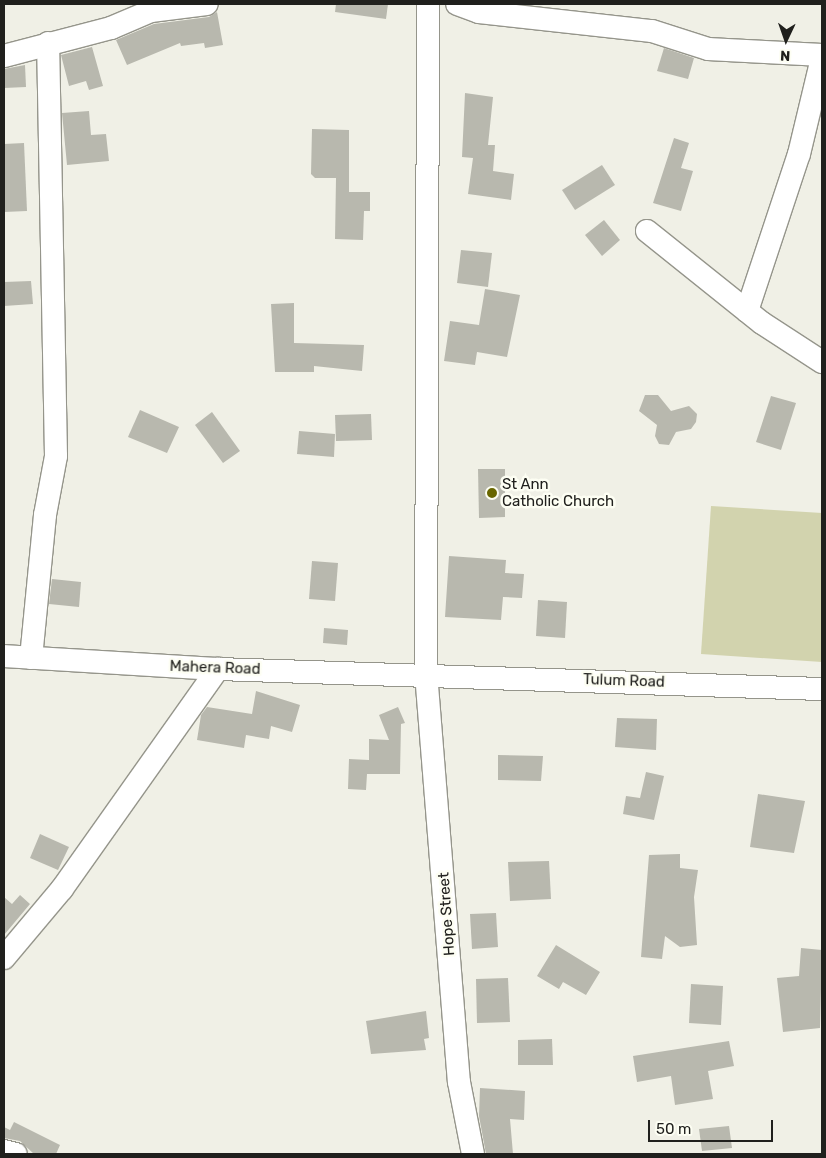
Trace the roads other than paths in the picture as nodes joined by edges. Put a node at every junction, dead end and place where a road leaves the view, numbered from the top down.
1 (208, 4) edge
2 (428, 4) edge
3 (457, 4) edge
4 (48, 43) junction
5 (4, 56) edge
6 (822, 56) edge
7 (647, 231) dead end
8 (747, 311) junction
9 (822, 362) edge
10 (4, 656) edge
11 (31, 658) junction
12 (218, 669) junction
13 (426, 673) junction
14 (822, 689) edge
15 (4, 958) edge
16 (4, 1151) edge
17 (16, 1154) edge
18 (473, 1154) edge

1 - 4 street
2 - 13 street, Hope Street
3 - 6 street
4 - 5 street
4 - 11 street
6 - 8 street
7 - 8 street
8 - 9 street
10 - 11 street, Mahera Road
11 - 12 street, Mahera Road
12 - 13 street, Mahera Road
12 - 15 street
13 - 14 street, Tulum Road
13 - 18 street, Hope Street
16 - 17 street

